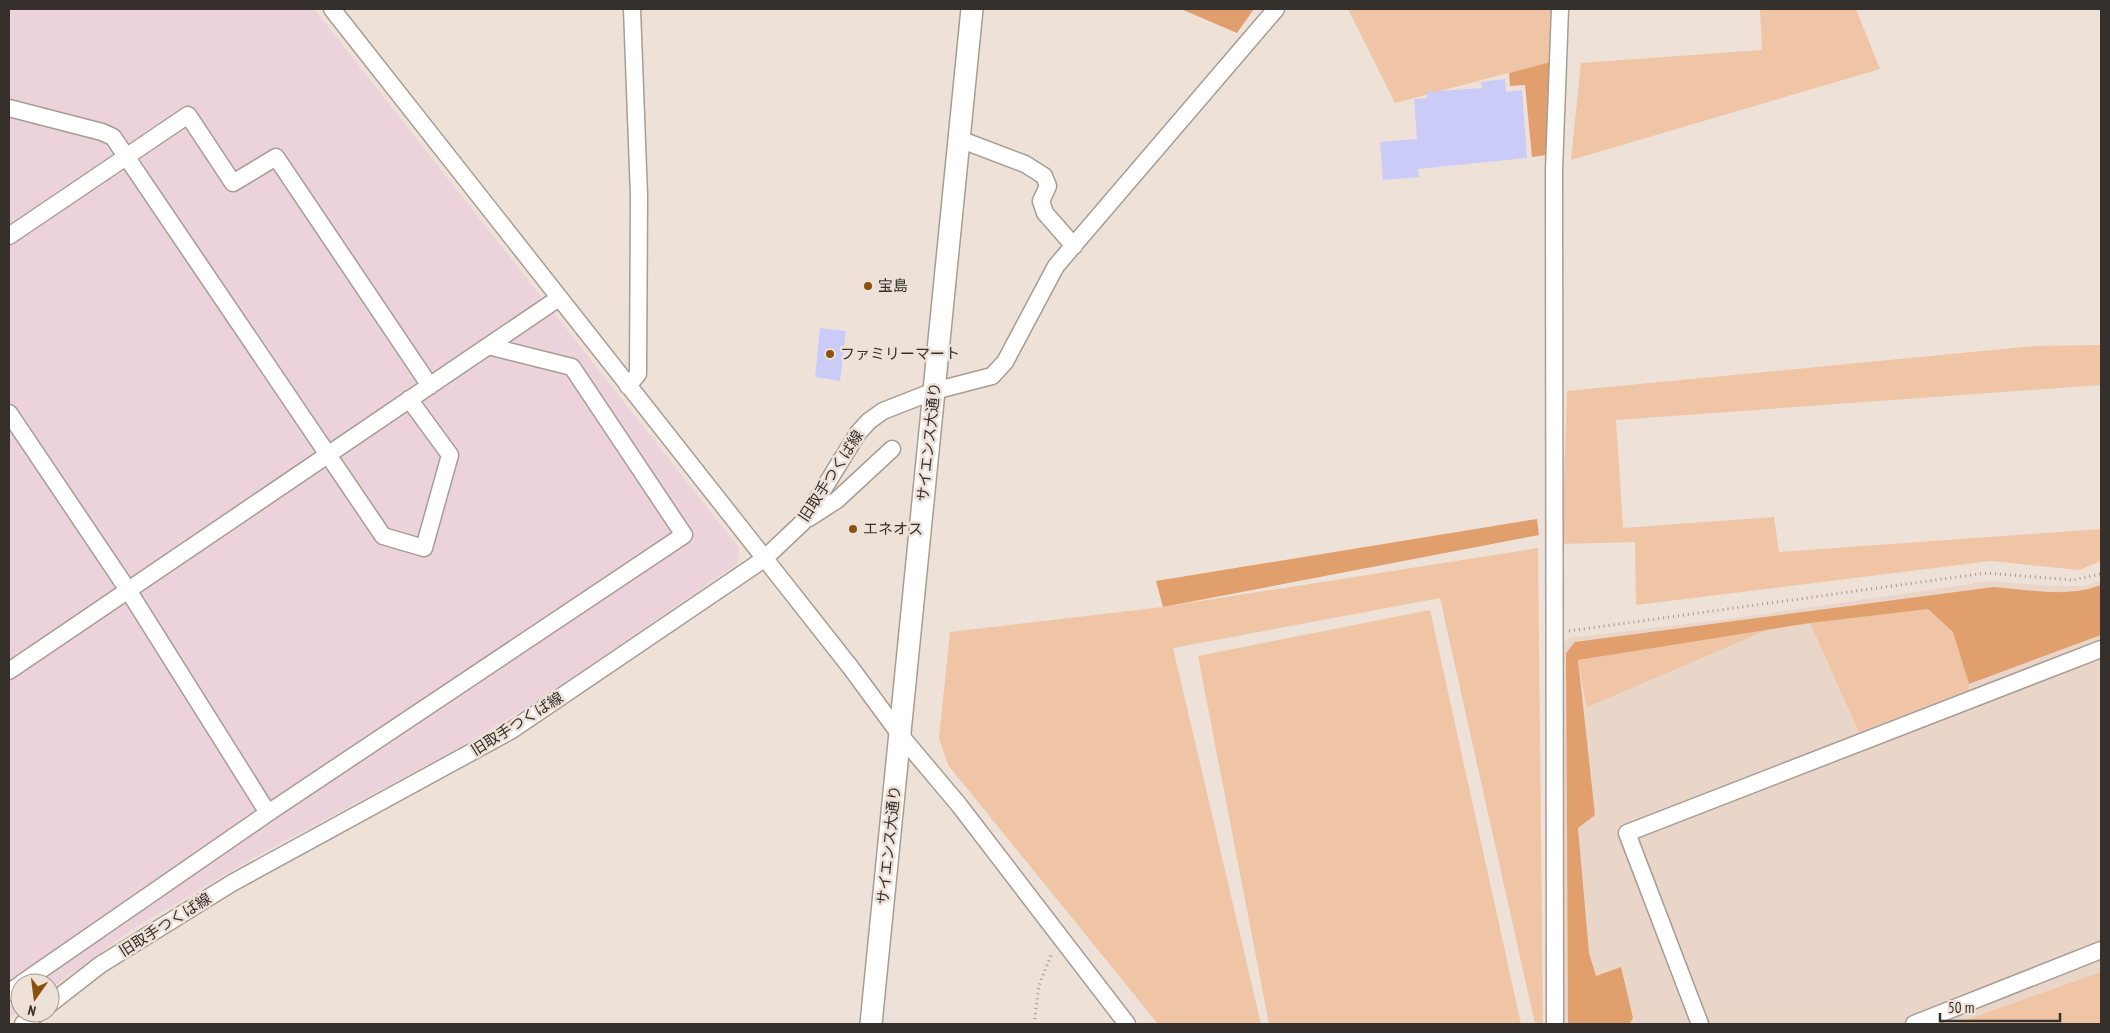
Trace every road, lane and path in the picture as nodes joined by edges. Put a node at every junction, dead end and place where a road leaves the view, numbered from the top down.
1 (332, 9) edge
2 (632, 9) edge
3 (972, 9) edge
4 (1276, 9) edge
5 (1560, 9) edge
6 (9, 108) edge
7 (959, 139) junction
8 (128, 156) junction
9 (9, 236) edge
10 (1074, 246) junction
11 (559, 298) junction
12 (488, 346) junction
13 (430, 386) junction
14 (628, 386) junction
15 (934, 391) junction
16 (409, 399) junction
17 (9, 413) edge
18 (892, 449) dead end
19 (328, 455) junction
20 (803, 522) junction
21 (764, 559) junction
22 (2101, 574) edge
23 (128, 590) junction
24 (1553, 633) junction
25 (2101, 649) edge
26 (9, 671) edge
27 (901, 736) junction
28 (268, 813) junction
29 (1060, 936) junction
30 (2101, 950) edge
31 (37, 973) edge
32 (60, 996) edge
33 (871, 1024) edge
34 (1034, 1024) edge
35 (1128, 1024) edge
36 (1555, 1024) edge
37 (1700, 1024) edge
38 (1914, 1024) edge

1 - 11 street
2 - 14 street
3 - 7 main road, サイエンス大通り
4 - 10 street, 旧取手つくば線
5 - 24 street
6 - 8 street
7 - 10 street
7 - 15 main road, サイエンス大通り
8 - 9 street
8 - 13 street
8 - 19 street
10 - 15 street, 旧取手つくば線
11 - 12 street
11 - 14 street
12 - 13 street
12 - 28 street
13 - 16 street
14 - 21 street
15 - 20 street, 旧取手つくば線
15 - 27 main road, サイエンス大通り
16 - 19 street
16 - 19 street
17 - 23 street
18 - 20 street
19 - 23 street
20 - 21 street, 旧取手つくば線
21 - 27 street
21 - 32 street, 旧取手つくば線
22 - 24 path
23 - 26 street
23 - 28 street
24 - 36 street
25 - 37 street
27 - 29 street
27 - 33 main road, サイエンス大通り
28 - 31 street
29 - 34 path
29 - 35 street
30 - 38 street

